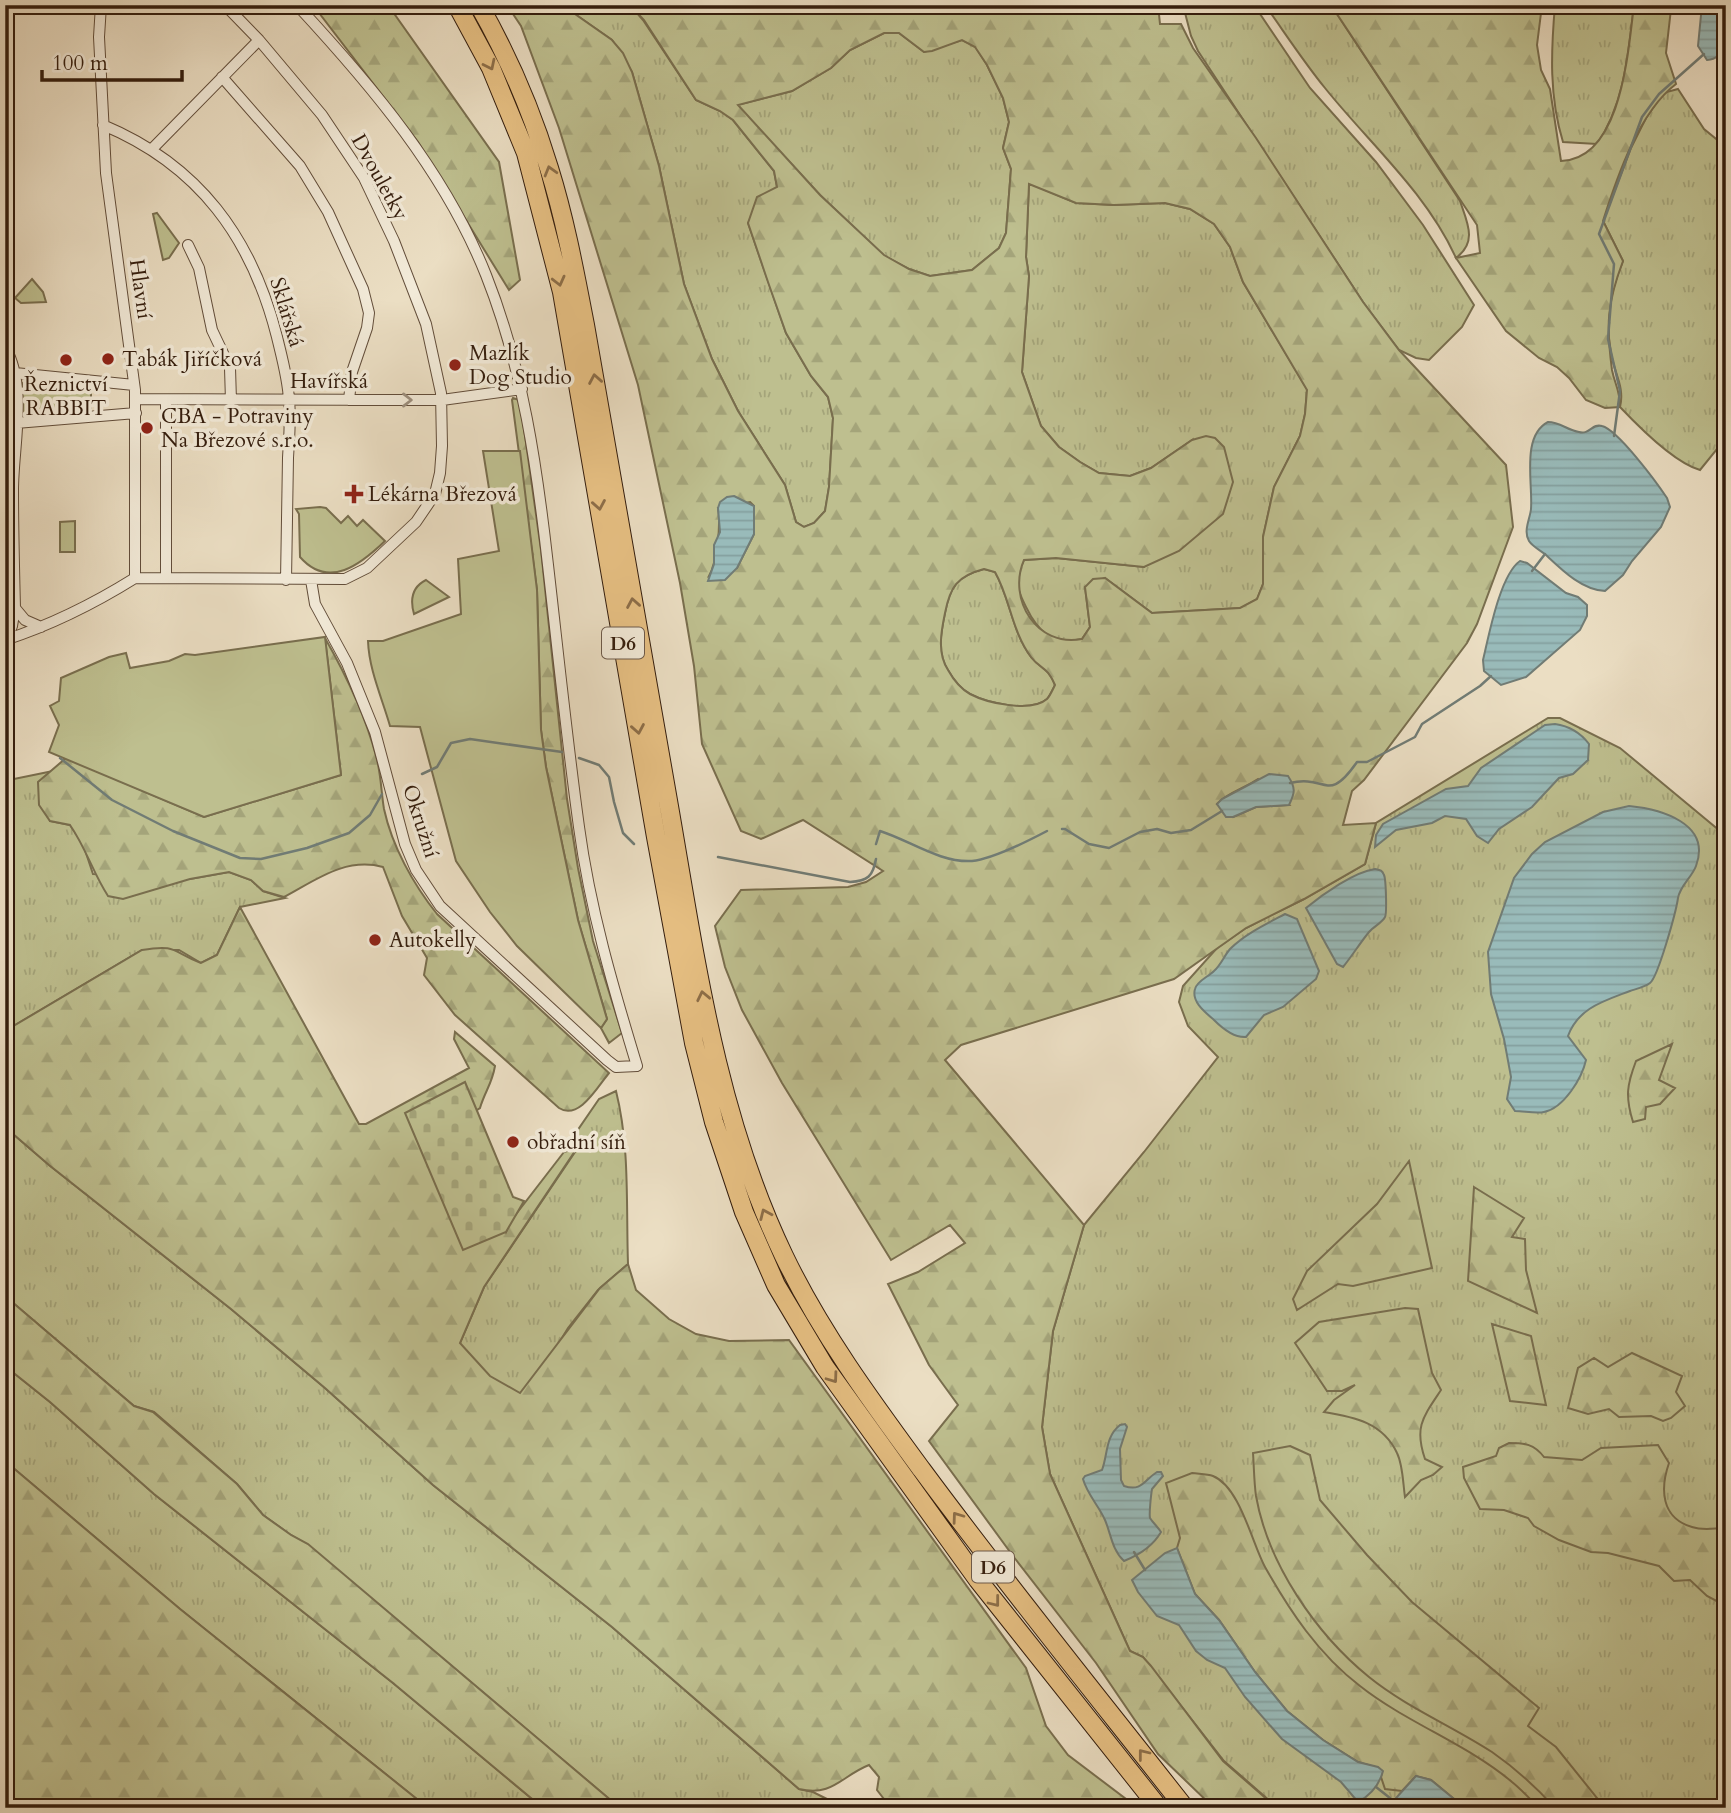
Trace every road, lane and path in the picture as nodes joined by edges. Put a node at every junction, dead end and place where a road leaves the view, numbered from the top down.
1 (100, 5) edge
2 (225, 5) edge
3 (297, 5) edge
4 (457, 5) edge
5 (479, 5) edge
6 (486, 5) edge
7 (493, 32) junction
8 (258, 40) junction
9 (222, 77) junction
10 (103, 125) junction
11 (152, 149) junction
12 (188, 245) dead end
13 (5, 347) edge
14 (15, 373) junction
15 (134, 386) junction
16 (522, 388) junction
17 (135, 399) junction
18 (166, 400) junction
19 (289, 400) junction
20 (349, 400) junction
21 (442, 400) junction
22 (232, 401) junction
23 (136, 413) junction
24 (16, 423) junction
25 (10, 460) edge
26 (135, 578) junction
27 (166, 578) junction
28 (286, 580) junction
29 (311, 580) junction
30 (15, 608) junction
31 (41, 627) junction
32 (6, 640) edge
33 (1159, 1808) edge
34 (1185, 1808) edge

1 - 10 street, Hlavní
2 - 8 street, Dvouletky
3 - 16 street
4 -> 33 highway, D6
5 - 7 highway, D6
6 - 7 highway
34 -> 7 highway, D6
8 - 9 street
8 - 21 street, Dvouletky
9 - 11 street
9 - 20 street
10 - 11 street, Sklářská
10 - 15 street, Hlavní
11 - 19 street, Sklářská
12 - 22 street
13 - 14 street
14 - 15 street
14 - 24 street
15 - 17 street, Hlavní
16 - 21 street, Havířská
16 - 29 street, Okružní
17 - 18 street, Havířská
17 - 23 street, Hlavní
18 - 22 street, Havířská
18 - 27 street
19 - 20 street, Havířská
19 - 22 street, Havířská
19 - 28 street, Sklářská
20 -> 21 street, Havířská
21 - 29 street
23 - 24 street
23 - 26 street, Hlavní
24 - 25 street
25 - 30 street
26 - 27 street
26 - 31 street
27 - 28 street
28 - 29 street
30 - 31 street
30 - 32 street
31 - 32 street

